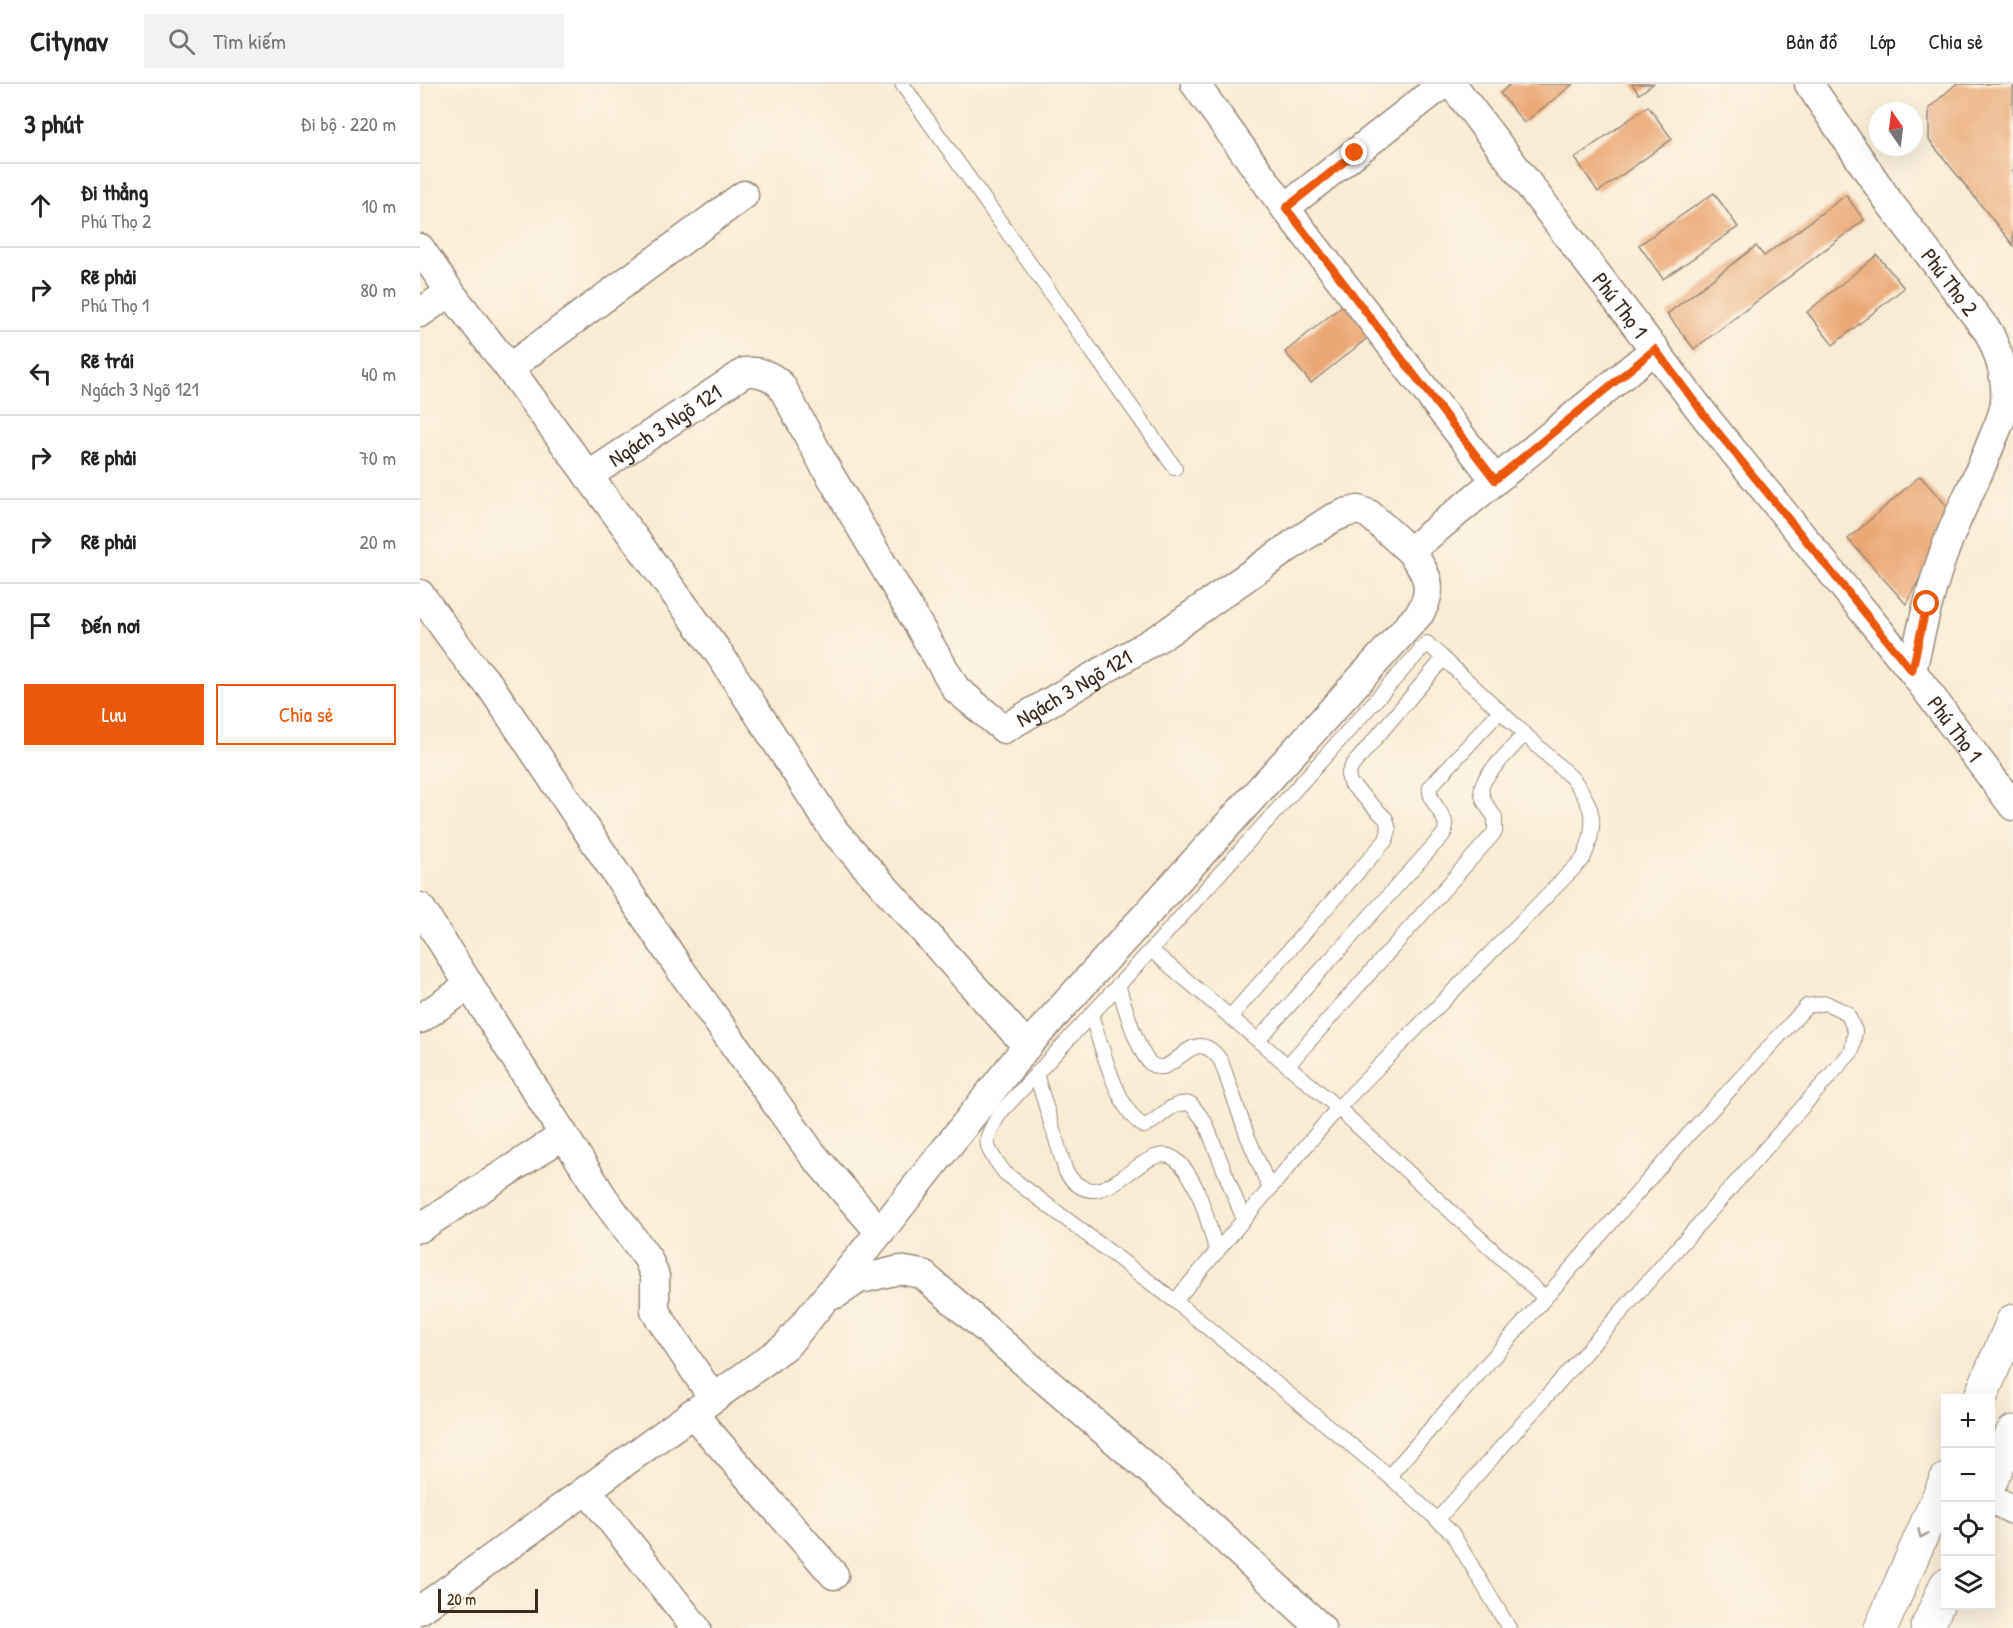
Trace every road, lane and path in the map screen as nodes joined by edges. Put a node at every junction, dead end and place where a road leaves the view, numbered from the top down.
1 (902, 84) edge
2 (1195, 84) edge
3 (1443, 84) edge
4 (1452, 84) edge
5 (1820, 88) edge
6 (744, 195) dead end
7 (1286, 208) junction
8 (420, 248) edge
9 (450, 292) junction
10 (420, 313) edge
11 (1655, 349) junction
12 (509, 368) junction
13 (1176, 468) dead end
14 (588, 476) junction
15 (1495, 480) junction
16 (1410, 551) junction
17 (420, 594) edge
18 (1443, 659) junction
19 (1912, 671) junction
20 (1500, 711) junction
21 (1525, 734) junction
22 (2013, 806) edge
23 (420, 907) edge
24 (1151, 950) junction
25 (470, 985) junction
26 (1118, 985) junction
27 (1091, 1015) junction
28 (1230, 1017) junction
29 (420, 1019) edge
30 (1258, 1040) junction
31 (1027, 1046) junction
32 (1288, 1065) junction
33 (1036, 1074) junction
34 (1338, 1108) junction
35 (564, 1135) junction
36 (1270, 1189) junction
37 (1244, 1220) junction
38 (420, 1228) edge
39 (880, 1232) junction
40 (1217, 1252) junction
41 (1544, 1297) junction
42 (1175, 1301) junction
43 (819, 1306) junction
44 (2013, 1321) edge
45 (1982, 1394) edge
46 (702, 1406) junction
47 (2013, 1432) edge
48 (1995, 1471) edge
49 (1389, 1476) junction
50 (587, 1490) junction
51 (1941, 1491) edge
52 (1995, 1501) edge
53 (2013, 1510) edge
54 (1437, 1520) junction
55 (834, 1575) dead end
56 (1941, 1596) edge
57 (424, 1597) edge
58 (696, 1628) edge
59 (1321, 1628) edge
60 (1509, 1628) edge
61 (1881, 1628) edge
62 (1927, 1628) edge

1 - 13 lane
2 - 7 street
3 - 7 street
4 - 11 street, Phú Thọ 1
5 - 19 street, Phú Thọ 2
6 - 12 street
7 - 15 street
8 - 9 street
9 - 10 street
9 - 12 street
11 - 15 street
11 - 19 street, Phú Thọ 1
12 - 14 street
14 - 16 street, Ngách 3 Ngõ 121
14 - 31 street
15 - 16 street
16 - 31 street
17 - 39 street
18 - 20 lane
18 - 24 lane
18 - 28 lane
19 - 22 street, Phú Thọ 1
20 - 21 lane
20 - 30 lane
21 - 32 lane
21 - 34 lane
23 - 25 street
24 - 26 lane
24 - 28 lane
25 - 29 street
25 - 35 street
26 - 27 lane
26 - 36 lane
27 - 33 lane
27 - 37 lane
28 - 30 lane
30 - 32 lane
31 - 39 street
32 - 34 lane
33 - 40 lane
33 - 42 lane
34 - 36 lane
34 - 41 lane
35 - 38 street
35 - 46 street
36 - 37 lane
37 - 40 lane
39 - 43 street
40 - 42 lane
41 - 49 lane
41 - 54 lane
42 - 49 lane
43 - 46 street
43 - 59 street
44 - 45 highway
46 - 50 street
46 - 55 street
47 - 48 highway
49 - 54 lane
50 - 57 street
50 - 58 street
51 -> 61 highway
52 - 53 street
54 - 60 lane
56 - 62 highway

